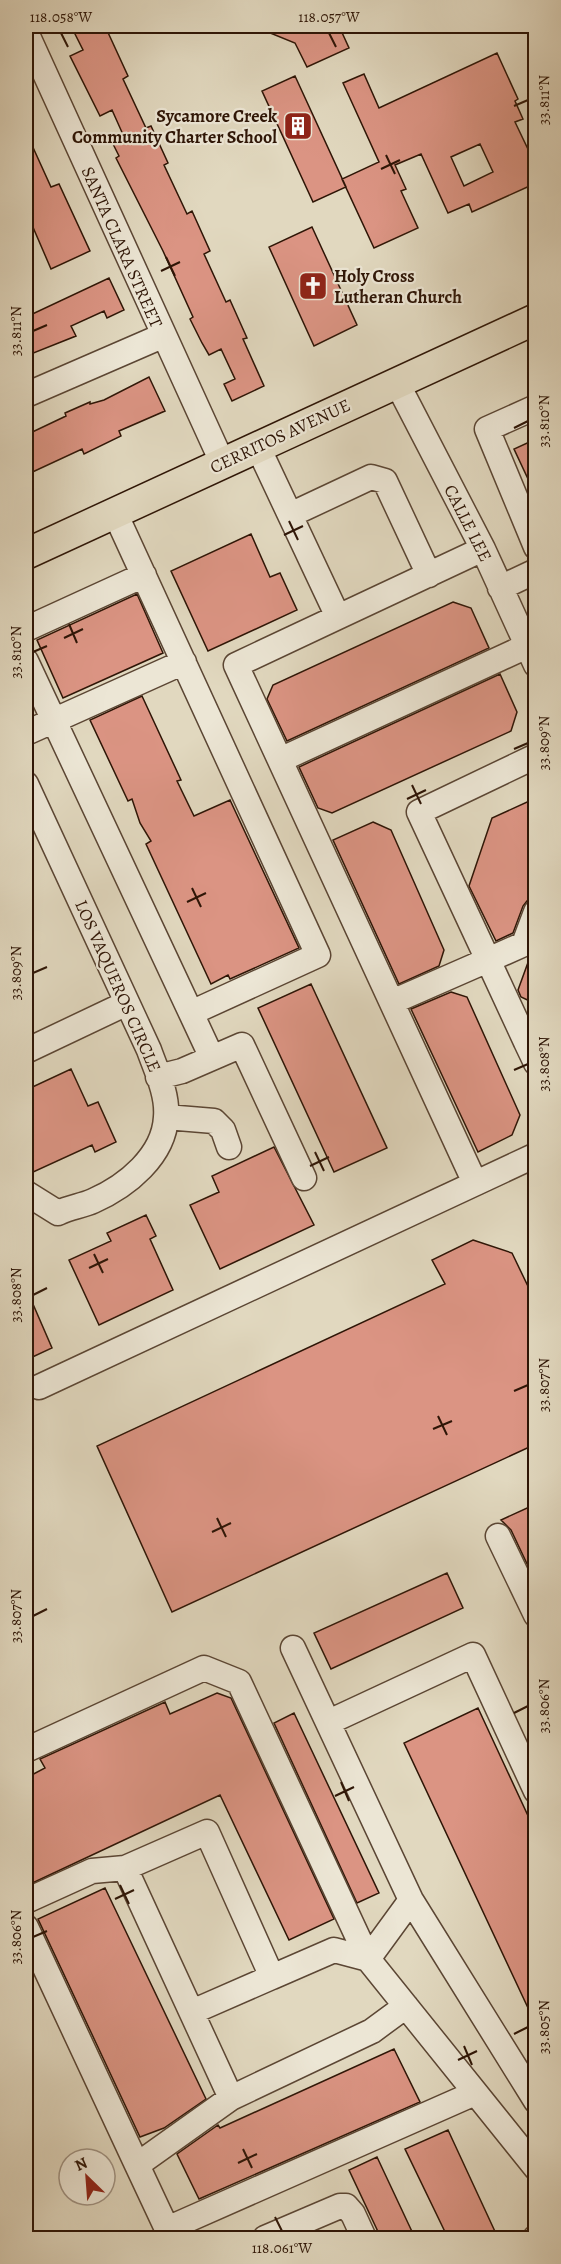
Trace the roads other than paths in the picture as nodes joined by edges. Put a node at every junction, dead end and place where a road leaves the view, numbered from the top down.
1 (26, 32) edge
2 (536, 320) edge
3 (162, 336) junction
4 (397, 383) junction
5 (26, 395) edge
6 (536, 407) edge
7 (257, 445) junction
8 (222, 462) junction
9 (115, 513) junction
10 (290, 515) junction
11 (536, 546) edge
12 (483, 549) junction
13 (26, 554) edge
14 (536, 571) edge
15 (144, 575) junction
16 (429, 575) junction
17 (500, 588) junction
18 (338, 618) junction
19 (26, 629) edge
20 (531, 656) edge
21 (26, 661) edge
22 (184, 662) junction
23 (53, 720) junction
24 (26, 733) edge
25 (536, 756) edge
26 (280, 760) junction
27 (26, 784) edge
28 (35, 829) edge
29 (536, 912) edge
30 (488, 960) junction
31 (392, 1002) junction
32 (127, 1003) junction
33 (191, 1013) junction
34 (532, 1048) edge
35 (26, 1051) edge
36 (212, 1058) junction
37 (158, 1077) junction
38 (166, 1117) junction
39 (230, 1147) dead end
40 (536, 1155) edge
41 (304, 1178) dead end
42 (475, 1183) junction
43 (26, 1193) edge
44 (39, 1387) dead end
45 (498, 1536) dead end
46 (533, 1605) edge
47 (294, 1648) dead end
48 (329, 1722) junction
49 (26, 1750) edge
50 (536, 1791) edge
51 (125, 1868) junction
52 (411, 1900) junction
53 (26, 1901) edge
54 (26, 1927) edge
55 (368, 1959) junction
56 (272, 1977) junction
57 (406, 2006) junction
58 (192, 2012) junction
59 (475, 2093) junction
60 (231, 2098) junction
61 (536, 2101) edge
62 (137, 2165) junction
63 (536, 2168) edge
64 (265, 2238) edge
65 (364, 2238) edge

1 - 3 street, SANTA CLARA STREET
2 - 4 main road, CERRITOS AVENUE
3 - 5 street
3 - 8 street, SANTA CLARA STREET
4 - 7 main road, CERRITOS AVENUE
4 - 12 street, CALLE LEE
6 - 11 street
7 - 8 main road, CERRITOS AVENUE
7 - 10 street
8 - 9 main road, CERRITOS AVENUE
9 - 13 main road, CERRITOS AVENUE
9 - 15 street
10 - 16 street
10 - 18 street
12 - 16 street
12 - 17 street, CALLE LEE
14 - 17 street
15 - 19 street
15 - 22 street
16 - 18 street
17 - 20 street, CALLE LEE
18 - 26 street
20 - 26 street
21 - 23 street
22 - 23 street
22 - 33 street
23 - 24 street
23 - 33 street
25 - 30 street
26 - 31 street
27 - 28 street, LOS VAQUEROS CIRCLE
28 - 32 street, LOS VAQUEROS CIRCLE
29 - 30 street
30 - 31 street
30 - 34 street
31 - 42 street
32 - 35 street
32 - 37 street, LOS VAQUEROS CIRCLE
33 - 36 street
36 - 37 street
36 - 41 street
37 - 38 street, LOS VAQUEROS CIRCLE
38 - 39 street
38 - 43 street, LOS VAQUEROS CIRCLE
40 - 42 street
42 - 44 street
45 - 46 street
47 - 48 street
48 - 50 street
48 - 52 street
49 - 55 street
51 - 53 street
51 - 56 street
51 - 58 street
52 - 55 street
52 - 61 street
54 - 62 street
55 - 56 street
55 - 57 street
56 - 58 street
57 - 59 street
57 - 60 street
58 - 60 street
59 - 62 street
59 - 63 street
60 - 62 street
64 - 65 street

